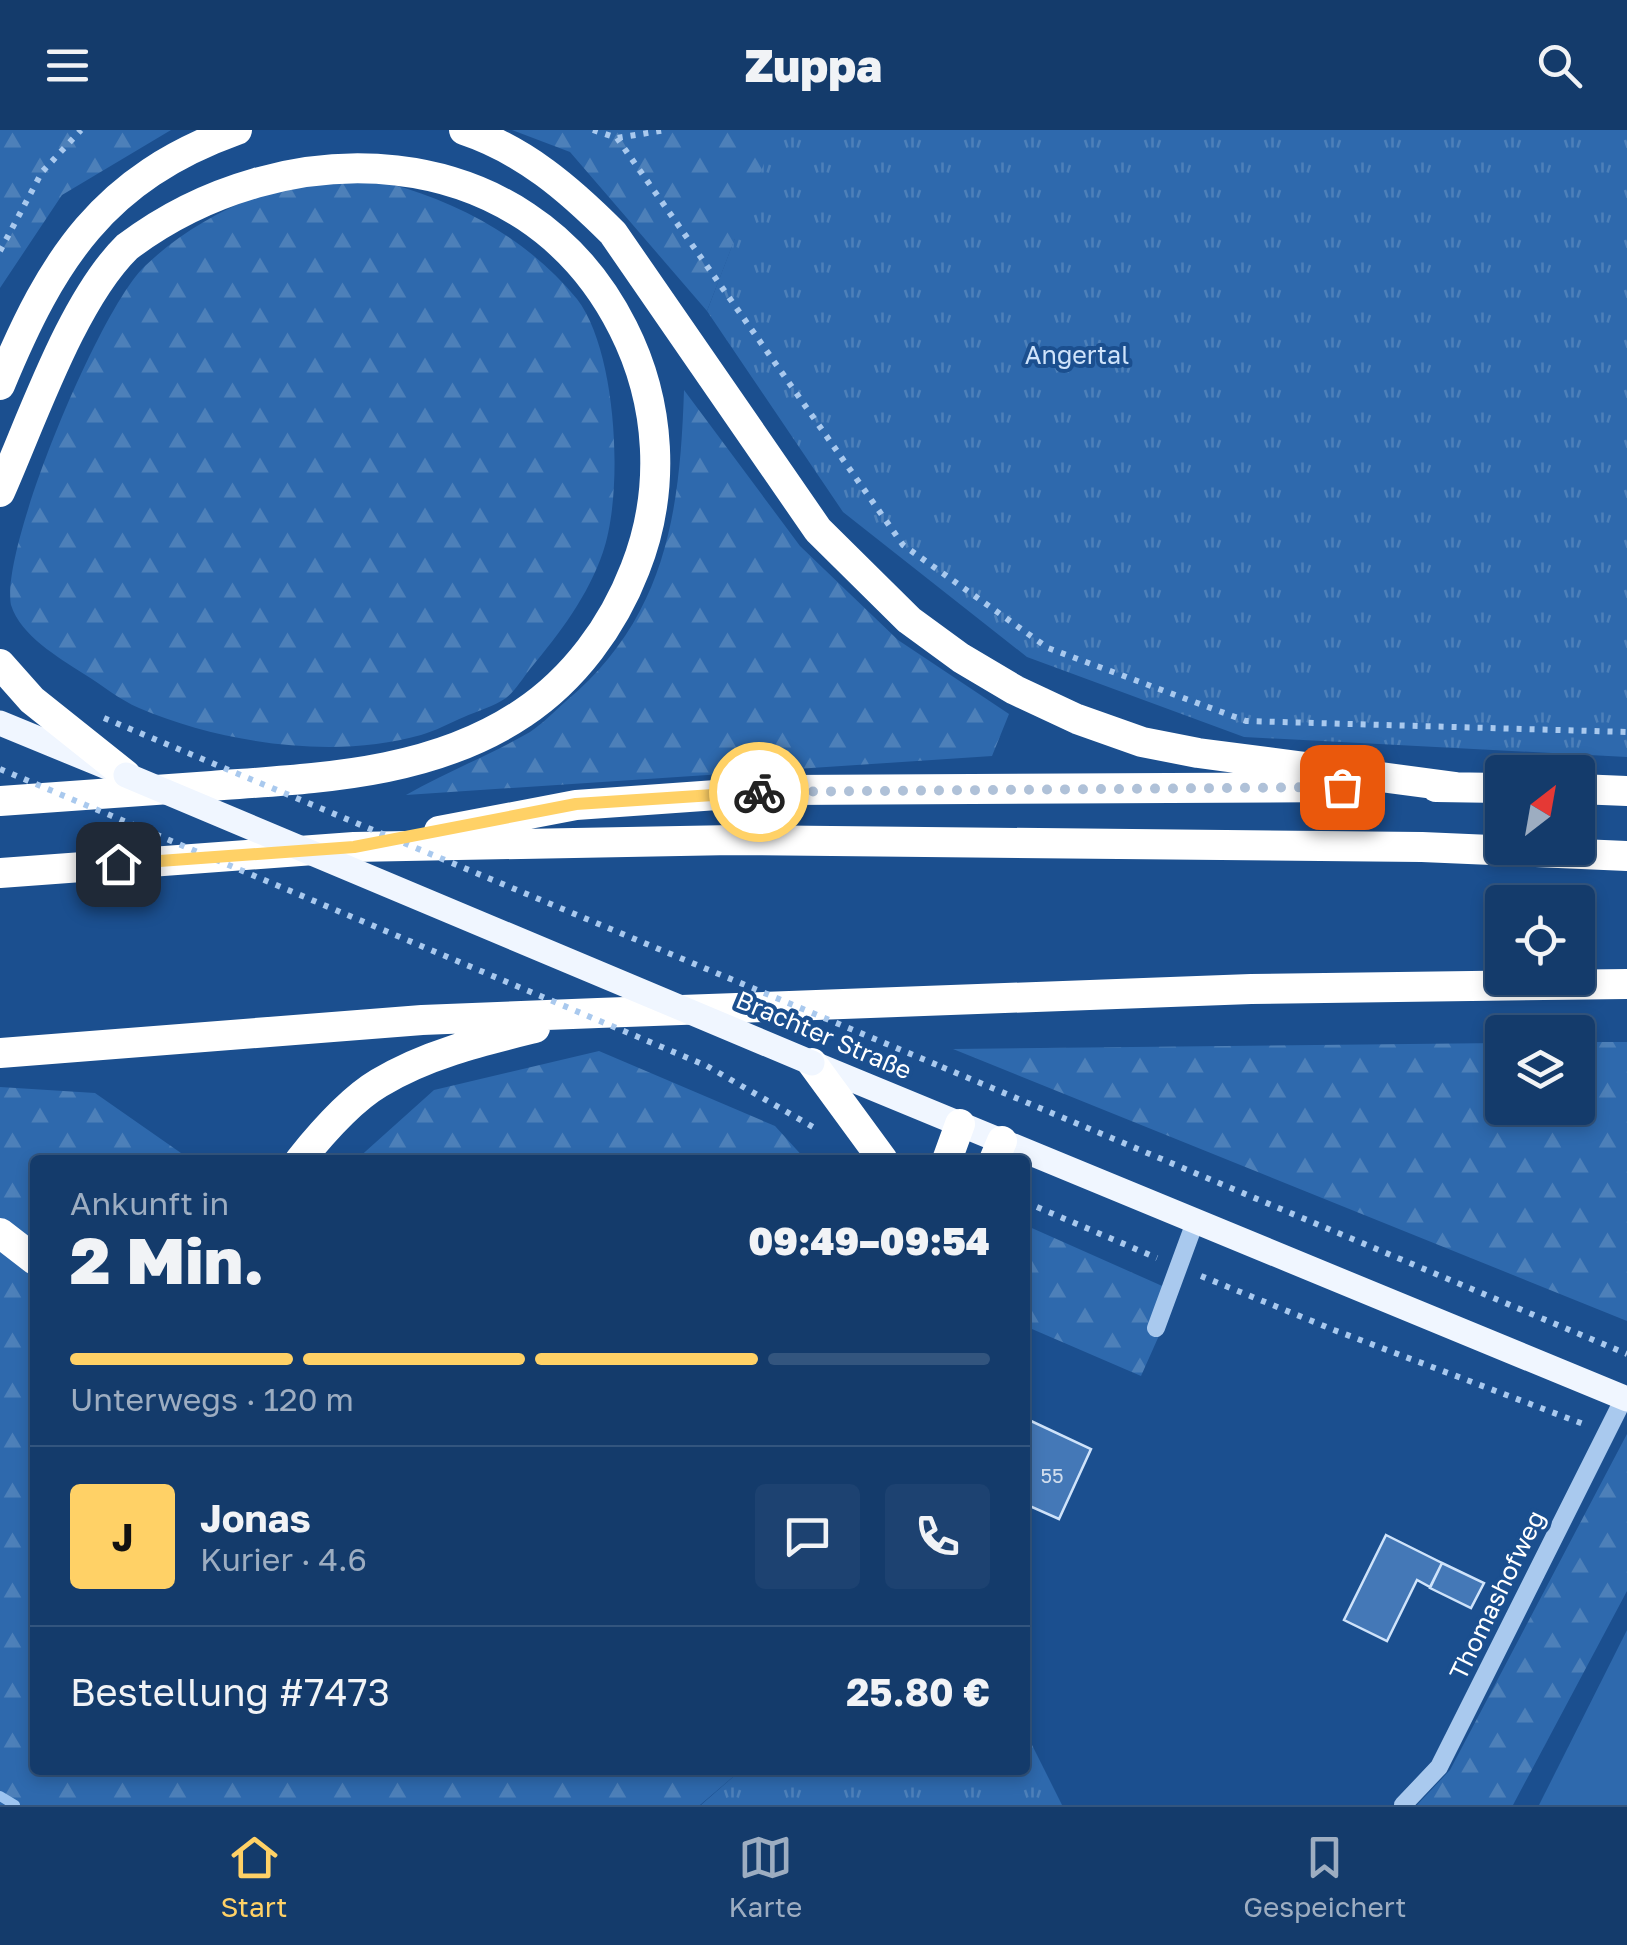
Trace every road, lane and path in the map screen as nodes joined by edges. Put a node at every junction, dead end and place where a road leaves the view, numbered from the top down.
1 (82, 130) edge
2 (237, 130) edge
3 (464, 130) edge
4 (593, 130) edge
5 (666, 130) edge
6 (617, 138) junction
7 (0, 251) edge
8 (0, 384) edge
9 (0, 492) edge
10 (0, 664) edge
11 (104, 718) dead end
12 (8, 727) edge
13 (1627, 732) edge
14 (0, 769) edge
15 (126, 774) junction
16 (1456, 786) junction
17 (1485, 787) edge
18 (1595, 790) edge
19 (1627, 791) edge
20 (0, 801) edge
21 (354, 847) junction
22 (1627, 856) edge
23 (0, 873) edge
24 (1627, 984) edge
25 (598, 1013) junction
26 (0, 1053) edge
27 (812, 1063) junction
28 (960, 1124) junction
29 (830, 1140) dead end
30 (998, 1151) edge
31 (304, 1155) edge
32 (879, 1155) edge
33 (949, 1155) edge
34 (1030, 1163) edge
35 (1030, 1204) edge
36 (1194, 1222) junction
37 (0, 1232) edge
38 (30, 1256) edge
39 (1179, 1268) junction
40 (1156, 1328) dead end
41 (1627, 1354) edge
42 (1626, 1399) edge
43 (1606, 1432) junction
44 (1404, 1805) edge

1 - 7 path
2 - 8 highway
3 - 16 highway
4 - 6 path
5 - 6 path
6 - 13 path
9 - 20 highway
10 - 15 highway
11 - 41 path, bridge
12 - 15 main road, Brachter Straße
14 - 29 path, bridge
15 - 27 main road, Brachter Straße, bridge
16 - 17 highway
16 - 21 highway
18 - 19 highway
21 - 22 highway
21 - 23 highway
24 - 25 highway
25 - 26 highway
25 - 31 highway
27 - 28 main road, Brachter Straße
27 - 32 highway
28 - 30 main road, Brachter Straße
28 - 33 highway
34 - 36 main road, Brachter Straße
35 - 39 path
36 - 39 street
36 - 42 main road, Brachter Straße
37 - 38 highway
39 - 40 street
39 - 43 path
42 - 43 street, Thomashofweg
43 - 44 street, Thomashofweg

